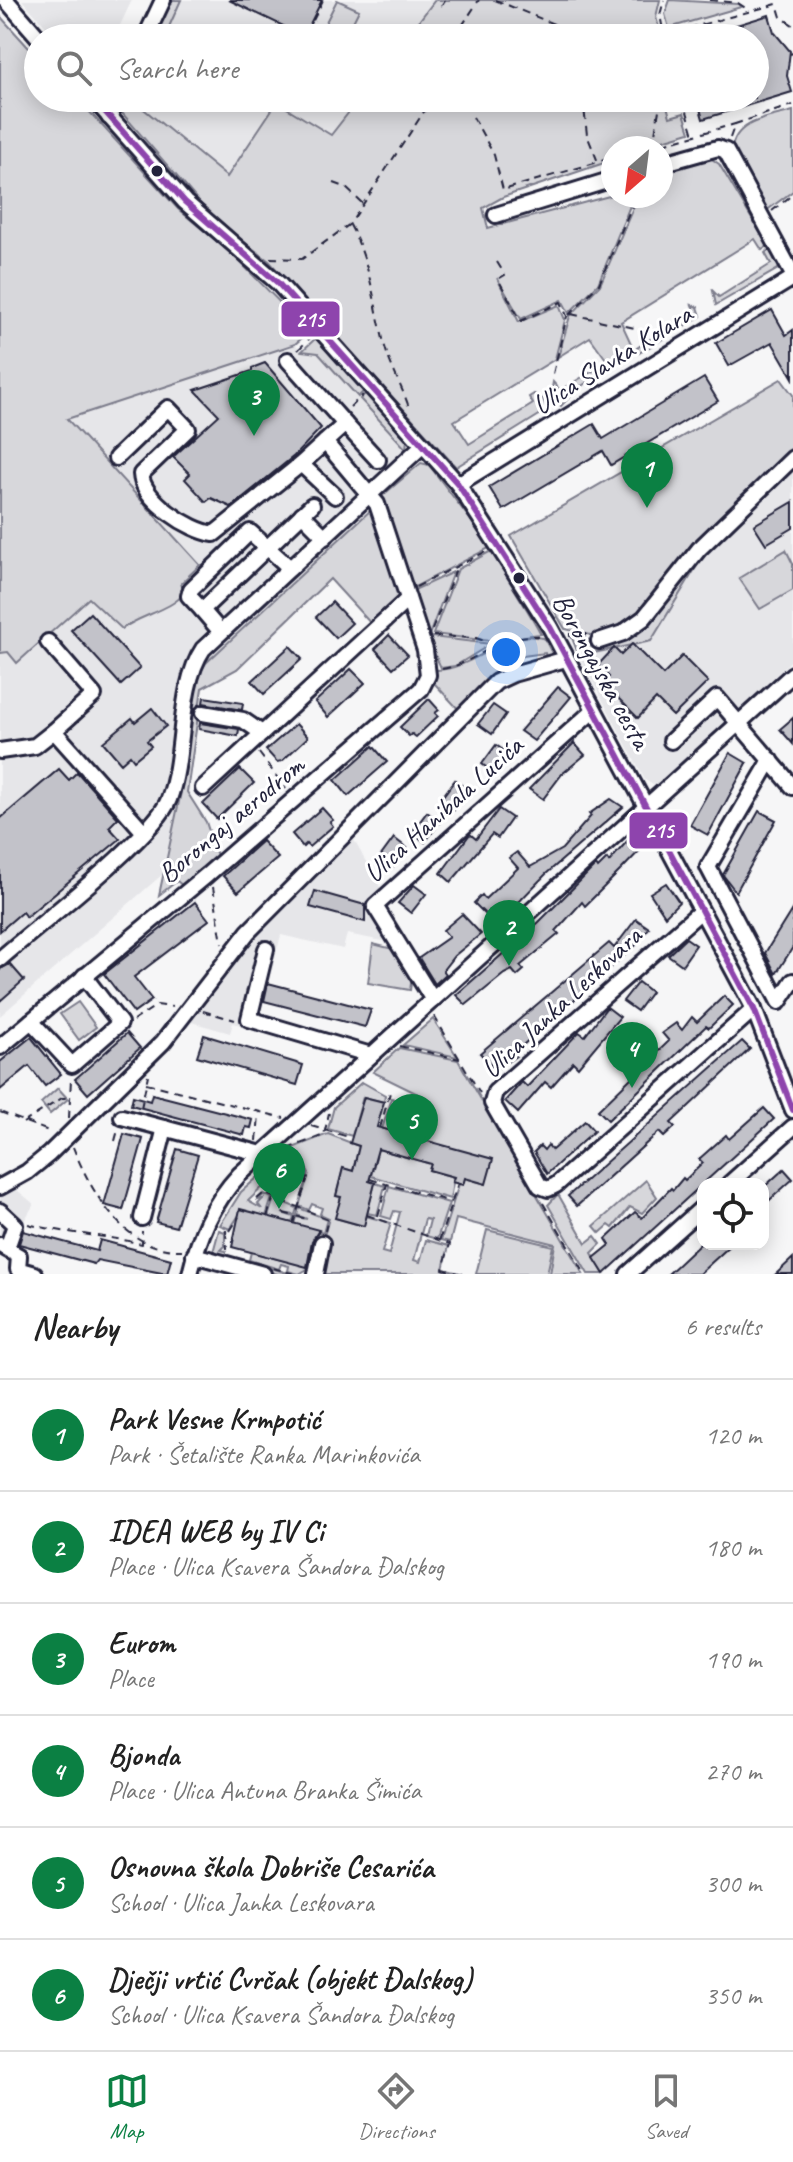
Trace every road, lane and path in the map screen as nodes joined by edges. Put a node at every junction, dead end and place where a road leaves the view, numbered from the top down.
1 (6, 0) edge
2 (163, 0) edge
3 (323, 0) edge
4 (445, 0) edge
5 (479, 0) edge
6 (495, 0) edge
7 (664, 0) edge
8 (710, 0) edge
9 (441, 6) dead end
10 (748, 10) junction
11 (27, 24) edge
12 (152, 24) edge
13 (311, 24) edge
14 (463, 24) edge
15 (549, 24) edge
16 (662, 24) edge
17 (703, 24) edge
18 (793, 25) edge
19 (793, 105) edge
20 (105, 112) edge
21 (111, 112) edge
22 (424, 112) edge
23 (585, 112) edge
24 (658, 112) edge
25 (687, 112) edge
26 (109, 117) junction
27 (473, 117) dead end
28 (735, 124) junction
29 (653, 136) edge
30 (694, 136) junction
31 (673, 142) edge
32 (726, 151) junction
33 (700, 153) junction
34 (601, 161) edge
35 (673, 161) edge
36 (598, 162) junction
37 (601, 182) edge
38 (334, 183) dead end
39 (793, 194) edge
40 (363, 203) junction
41 (631, 208) edge
42 (496, 215) dead end
43 (762, 219) junction
44 (350, 224) junction
45 (497, 262) dead end
46 (260, 266) junction
47 (793, 277) edge
48 (569, 315) junction
49 (639, 329) dead end
50 (314, 334) dead end
51 (288, 360) joint
52 (552, 378) dead end
53 (366, 391) dead end
54 (342, 420) junction
55 (403, 422) junction
56 (325, 442) junction
57 (423, 445) junction
58 (116, 458) dead end
59 (793, 458) edge
60 (378, 460) dead end
61 (301, 464) junction
62 (458, 484) junction
63 (372, 494) junction
64 (335, 496) dead end
65 (325, 537) junction
66 (269, 546) junction
67 (494, 548) dead end
68 (290, 568) junction
69 (456, 568) junction
70 (407, 595) junction
71 (202, 610) junction
72 (220, 631) junction
73 (545, 636) dead end
74 (566, 636) dead end
75 (573, 636) dead end
76 (594, 639) junction
77 (48, 642) dead end
78 (494, 644) junction
79 (566, 659) junction
80 (428, 671) junction
81 (793, 675) edge
82 (594, 710) junction
83 (203, 713) dead end
84 (741, 722) junction
85 (54, 731) junction
86 (257, 738) junction
87 (671, 741) dead end
88 (0, 751) edge
89 (771, 760) junction
90 (793, 787) edge
91 (203, 788) dead end
92 (294, 800) junction
93 (646, 808) junction
94 (144, 832) junction
95 (207, 875) junction
96 (701, 911) junction
97 (266, 949) dead end
98 (0, 959) edge
99 (224, 962) junction
100 (84, 976) junction
101 (793, 981) edge
102 (433, 1007) junction
103 (754, 1009) junction
104 (31, 1021) junction
105 (398, 1046) dead end
106 (0, 1047) edge
107 (153, 1052) junction
108 (371, 1055) junction
109 (460, 1059) junction
110 (71, 1079) dead end
111 (146, 1083) junction
112 (391, 1089) dead end
113 (482, 1096) dead end
114 (70, 1098) junction
115 (330, 1106) dead end
116 (793, 1110) edge
117 (0, 1112) edge
118 (259, 1113) junction
119 (122, 1117) dead end
120 (138, 1121) junction
121 (288, 1121) dead end
122 (23, 1123) junction
123 (310, 1125) dead end
124 (793, 1127) edge
125 (165, 1128) junction
126 (380, 1128) dead end
127 (326, 1131) junction
128 (68, 1134) junction
129 (352, 1138) dead end
130 (259, 1150) junction
131 (282, 1151) dead end
132 (302, 1163) dead end
133 (736, 1178) edge
134 (370, 1179) dead end
135 (458, 1183) dead end
136 (387, 1184) junction
137 (0, 1187) edge
138 (273, 1197) junction
139 (257, 1199) dead end
140 (452, 1202) junction
141 (543, 1203) dead end
142 (299, 1207) junction
143 (0, 1211) edge
144 (697, 1212) edge
145 (283, 1213) dead end
146 (367, 1215) dead end
147 (296, 1216) junction
148 (239, 1217) dead end
149 (267, 1217) dead end
150 (142, 1218) dead end
151 (378, 1218) junction
152 (307, 1219) dead end
153 (293, 1224) dead end
154 (15, 1225) junction
155 (219, 1228) dead end
156 (438, 1242) junction
157 (322, 1243) joint
158 (142, 1244) junction
159 (4, 1246) edge
160 (191, 1253) junction
161 (35, 1274) edge
162 (190, 1274) edge
163 (263, 1274) edge
164 (316, 1274) edge
165 (463, 1274) edge
166 (585, 1274) edge
167 (628, 1274) edge

1 - 11 street
2 - 12 street
3 - 13 path
4 - 9 path
5 - 14 path
6 - 15 path
7 - 16 path
8 - 10 path
10 - 17 path
10 - 18 path
19 - 28 path
20 - 26 street, Borongajska cesta
21 - 26 street
22 - 40 path
23 - 36 path
24 - 29 path
25 - 30 path
26 - 46 street, Borongajska cesta
27 - 36 path
28 - 30 path
28 - 32 path
30 - 31 path
30 - 33 path
32 - 33 street
32 - 43 street
33 - 35 street
34 - 36 path
37 - 42 street
38 - 40 path
39 - 43 path
40 - 44 path
41 - 48 path
43 - 47 street
44 - 46 path
44 - 55 path
45 - 48 path
46 - 55 street, Borongajska cesta
47 - 62 street, Ulica Slavka Kolara
48 - 49 path
48 - 52 path
50 - 51 path
51 - 54 street
53 - 54 path
54 - 56 street
54 - 60 street
55 - 57 street, Borongajska cesta
56 - 61 street
56 - 63 street
57 - 62 street, Borongajska cesta
57 - 63 street
58 - 61 street
59 - 76 street
61 - 64 street
62 - 79 street, Borongajska cesta
63 - 65 street
63 - 70 street
65 - 66 street
65 - 68 street
66 - 68 street
66 - 71 street
66 - 71 street
67 - 69 path
68 - 72 street
69 - 70 path
69 - 78 path
70 - 80 street
70 - 86 street, Borongaj aerodrom
71 - 72 street
72 - 94 street
73 - 78 path
74 - 76 path
75 - 76 path
77 - 85 street
78 - 80 path
79 - 82 street, Borongajska cesta
79 - 99 street
80 - 92 street, Borongaj aerodrom
81 - 84 street
82 - 93 street, Borongajska cesta
82 - 102 street, Ulica Hanibala Lucića
83 - 86 street
84 - 87 street
84 - 89 street
84 - 93 street
85 - 88 street
85 - 94 street
86 - 91 street, Borongaj aerodrom
86 - 92 path
89 - 90 street
89 - 101 street
92 - 95 street, Borongaj aerodrom
93 - 96 street, Borongajska cesta
93 - 102 street
94 - 98 street
95 - 99 path
95 - 100 street, Borongaj aerodrom
96 - 103 street, Borongajska cesta
96 - 103 street, Ulica Janka Leskovara
97 - 108 street
99 - 107 street
100 - 104 street, Borongaj aerodrom
100 - 104 street
102 - 108 street
102 - 109 path
103 - 116 street, Borongajska cesta
104 - 106 street, Borongaj aerodrom
105 - 109 path
107 - 111 path
107 - 128 street
108 - 130 street
109 - 113 path
110 - 114 path
111 - 118 path
111 - 120 path
112 - 126 path
114 - 122 path
114 - 128 path
115 - 127 path
117 - 122 path
118 - 121 path
118 - 130 path
119 - 120 street
120 - 125 street
122 - 128 path
123 - 127 path
124 - 133 street
125 - 130 street
125 - 150 street
127 - 129 path
127 - 131 path
128 - 137 street
128 - 158 path
130 - 160 street
132 - 142 path
134 - 136 path
135 - 140 path
136 - 140 path
136 - 151 path
138 - 139 path
138 - 142 path
138 - 149 path
140 - 156 path
141 - 166 path
142 - 147 path
142 - 157 path
143 - 154 street
144 - 167 street
145 - 147 path
146 - 151 path
147 - 152 path
147 - 153 path
148 - 155 path
151 - 156 path
154 - 158 path
154 - 159 street
156 - 165 path
157 - 164 street
158 - 160 path
159 - 161 street
160 - 162 street
160 - 163 street

